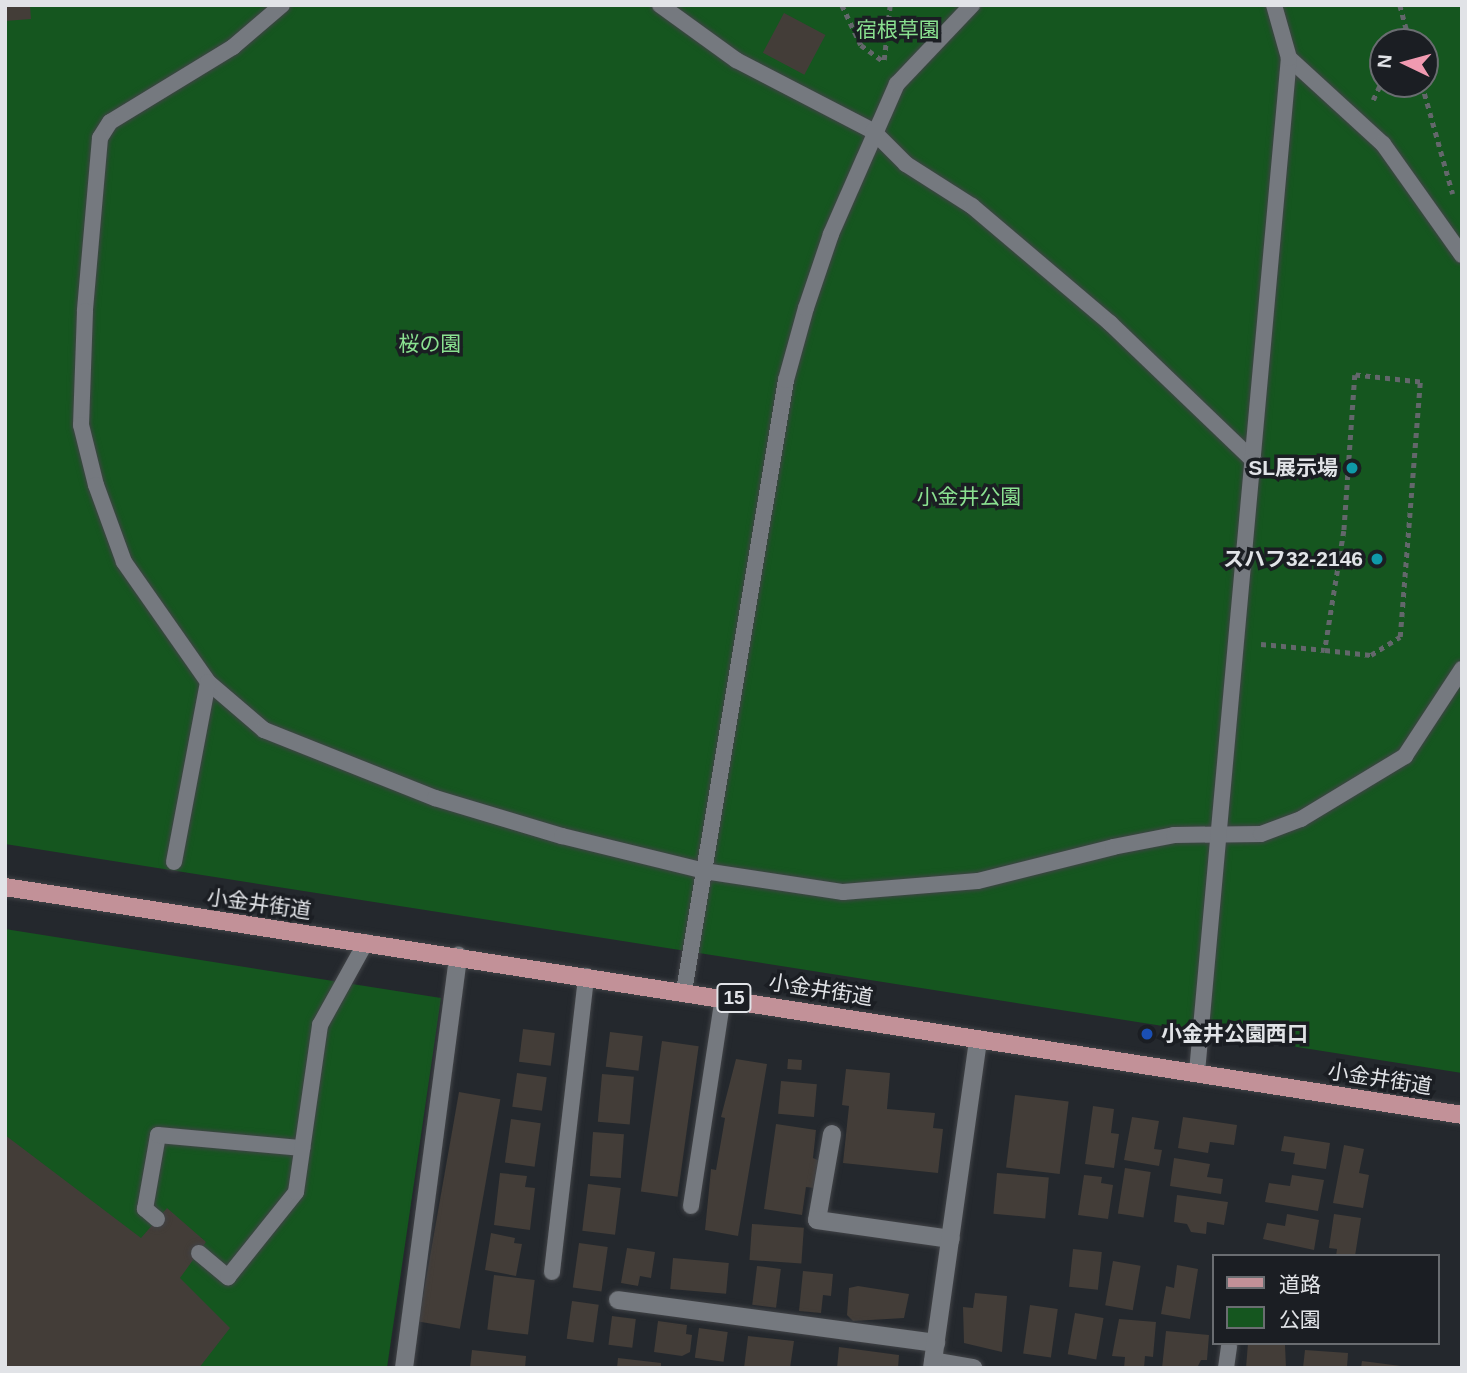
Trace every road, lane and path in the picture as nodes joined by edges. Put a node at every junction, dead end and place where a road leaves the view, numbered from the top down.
1 (282, 5) edge
2 (660, 5) edge
3 (842, 5) edge
4 (890, 5) edge
5 (972, 5) edge
6 (1274, 5) edge
7 (1400, 5) edge
8 (1406, 27) edge
9 (1289, 58) junction
10 (1426, 98) edge
11 (873, 131) junction
12 (1455, 200) dead end
13 (1462, 255) edge
14 (1255, 462) junction
15 (1239, 642) junction
16 (1325, 650) junction
17 (1462, 669) edge
18 (208, 682) junction
19 (1217, 834) junction
20 (174, 862) dead end
21 (704, 871) junction
22 (5, 887) edge
23 (366, 942) junction
24 (458, 956) junction
25 (586, 976) junction
26 (684, 991) junction
27 (723, 996) junction
28 (978, 1039) junction
29 (1197, 1072) junction
30 (1462, 1115) edge
31 (832, 1134) dead end
32 (302, 1148) junction
33 (691, 1206) dead end
34 (157, 1219) dead end
35 (951, 1239) junction
36 (199, 1253) dead end
37 (552, 1272) dead end
38 (618, 1300) dead end
39 (936, 1343) junction
40 (1229, 1346) dead end
41 (932, 1365) edge
42 (404, 1368) edge
43 (973, 1368) edge
44 (1226, 1368) edge

1 - 18 lane
2 - 11 lane
3 - 4 path
5 - 11 lane
6 - 9 lane
7 - 8 path
9 - 13 lane
9 - 14 lane
10 - 12 path
11 - 14 lane
11 - 21 lane
14 - 15 lane
15 - 16 path
15 - 19 lane
16 - 16 path
17 - 19 lane
18 - 20 lane
18 - 21 lane
19 - 21 lane
19 - 29 lane
21 - 26 lane
22 - 23 main road, 小金井街道 / 15
23 - 24 main road, 小金井街道 / 15
23 - 32 lane
24 - 25 main road, 小金井街道 / 15
24 - 42 street
25 - 26 main road, 小金井街道 / 15
25 - 37 lane
26 - 27 main road, 小金井街道 / 15
27 - 28 main road, 小金井街道 / 15
27 - 33 lane
28 - 29 main road, 小金井街道 / 15
28 - 35 street
29 - 30 main road, 小金井街道 / 15
31 - 35 street
32 - 34 lane
32 - 36 lane
35 - 39 street
38 - 39 street
39 - 41 street
40 - 44 lane
41 - 43 street

